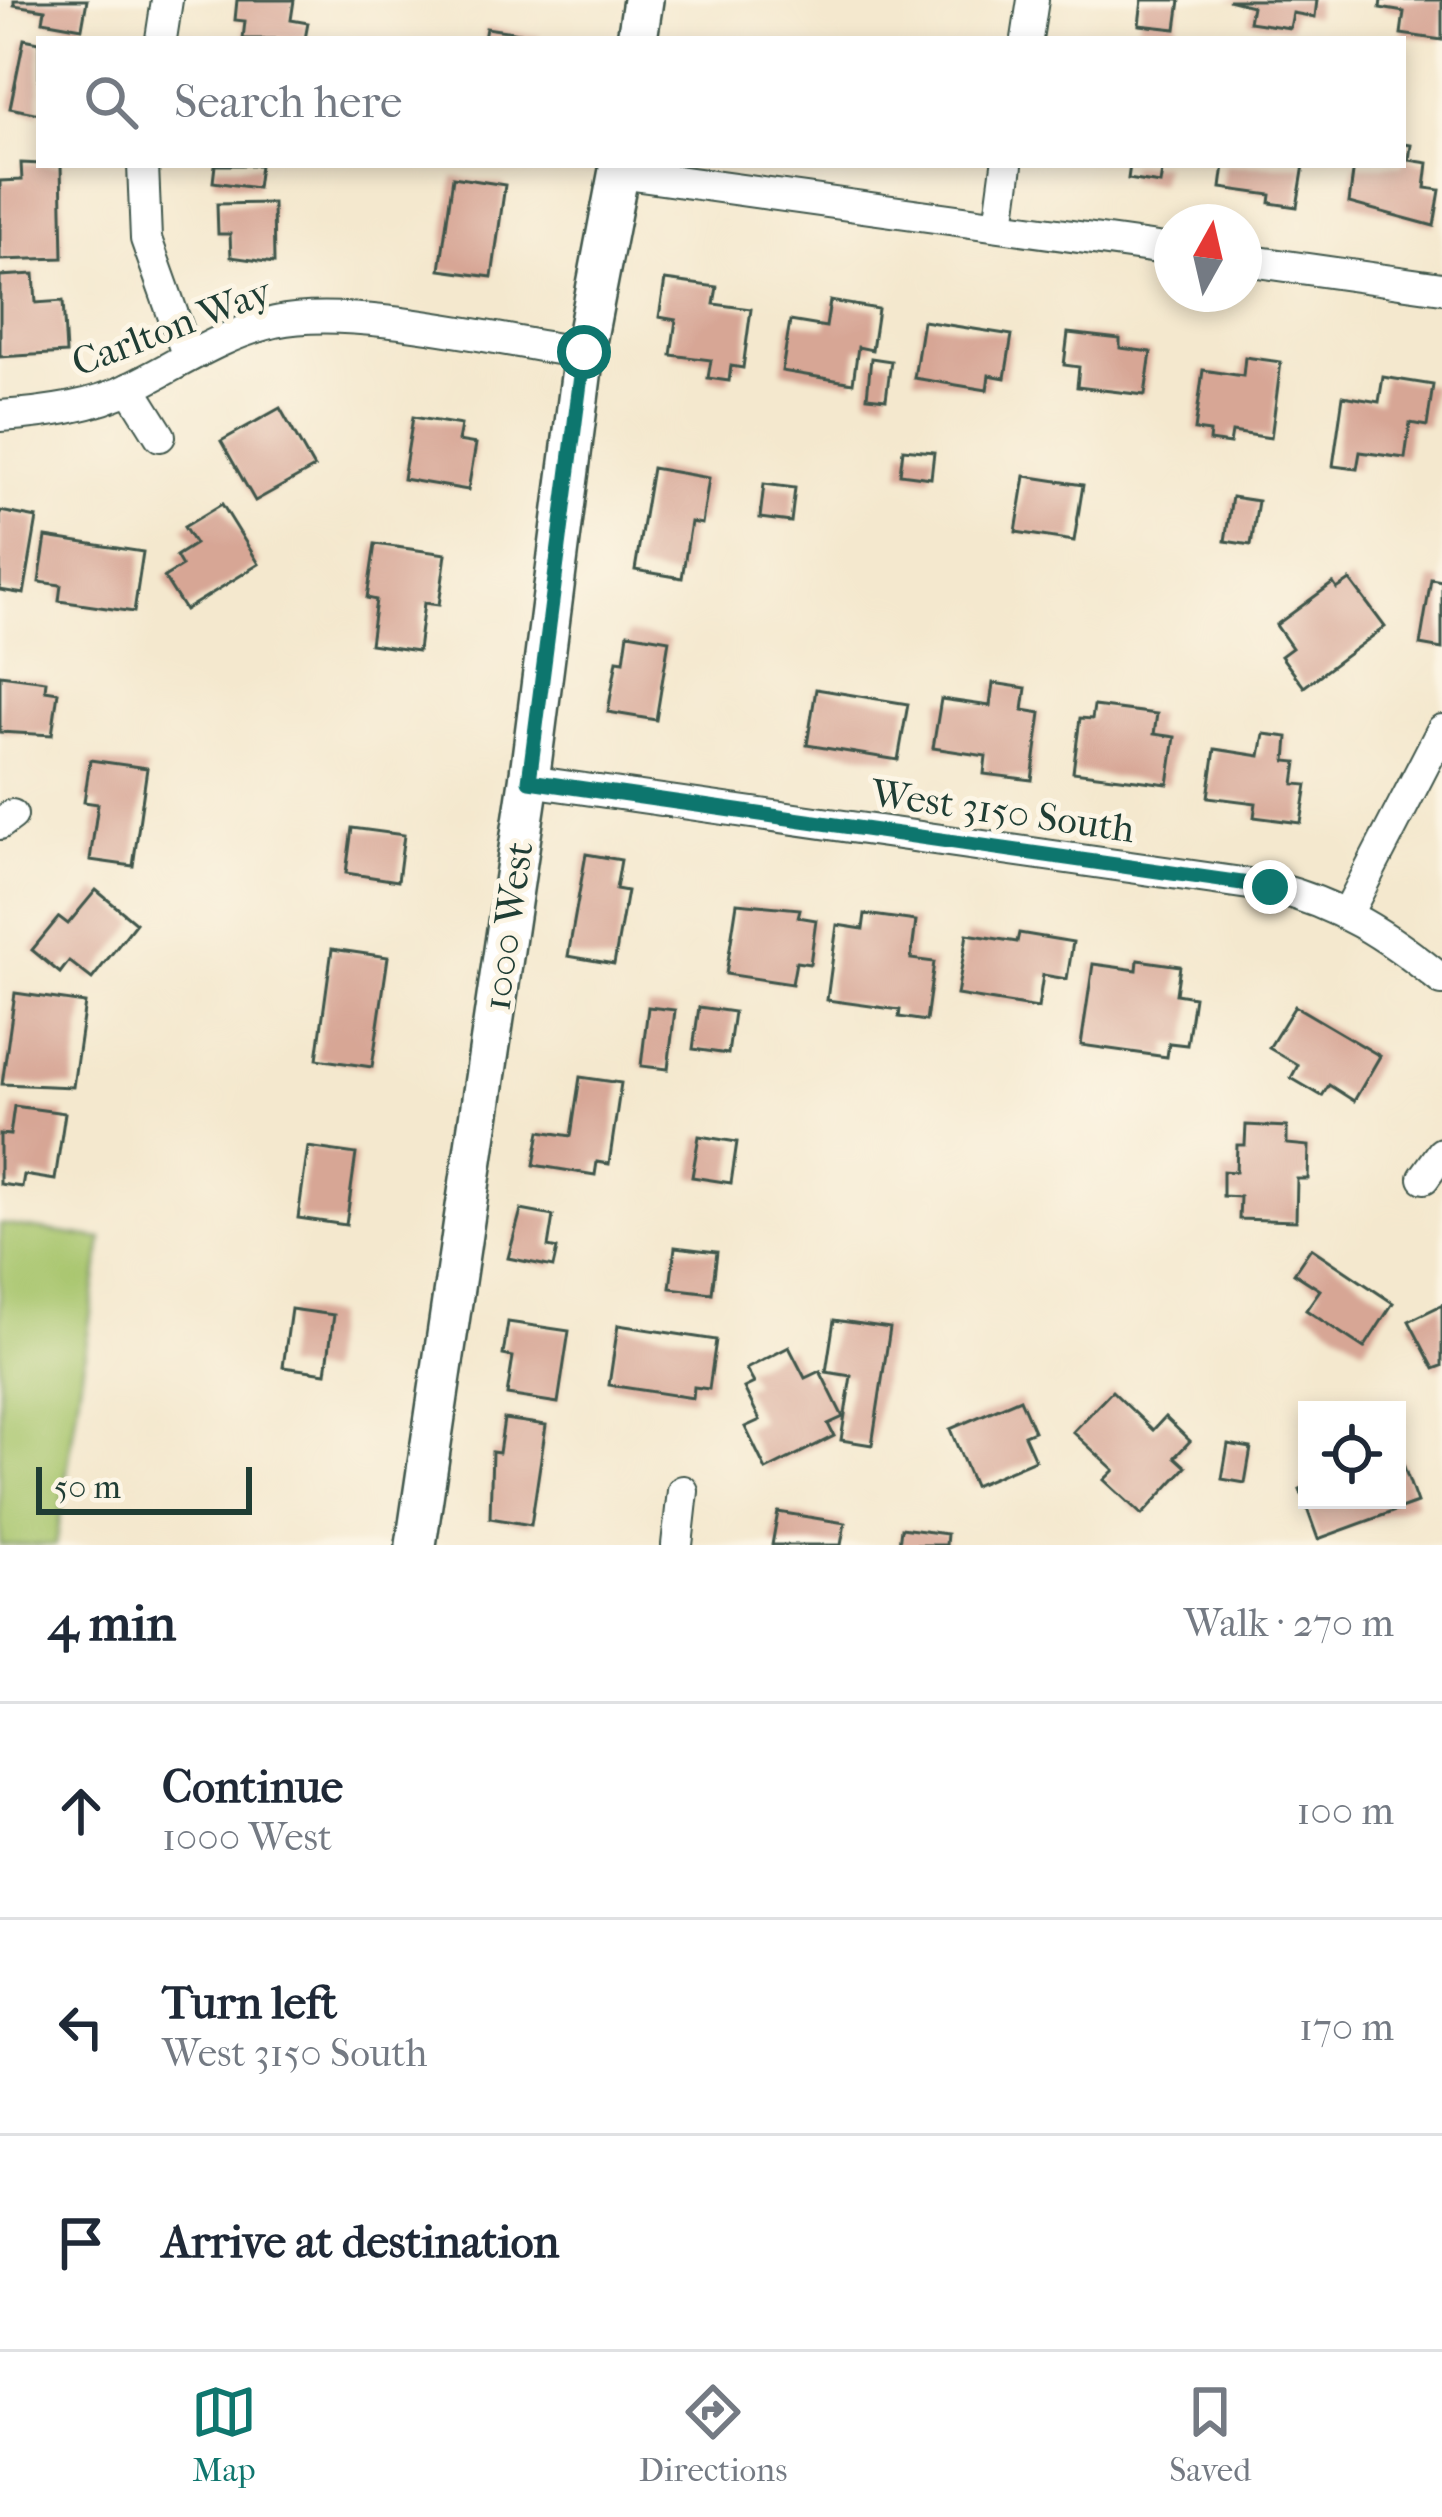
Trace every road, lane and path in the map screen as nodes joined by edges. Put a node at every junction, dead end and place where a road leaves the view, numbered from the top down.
1 (167, 0) edge
2 (643, 0) edge
3 (1033, 0) edge
4 (161, 36) edge
5 (637, 36) edge
6 (1027, 36) edge
7 (143, 168) edge
8 (1007, 168) edge
9 (619, 169) edge
10 (999, 225) junction
11 (1154, 247) edge
12 (1262, 263) edge
13 (1442, 288) edge
14 (584, 352) junction
15 (187, 354) junction
16 (130, 388) junction
17 (0, 416) edge
18 (160, 436) dead end
19 (1442, 730) edge
20 (529, 781) junction
21 (1348, 913) junction
22 (1442, 980) edge
23 (683, 1491) dead end
24 (416, 1545) edge
25 (677, 1545) edge

1 - 4 street
2 - 5 main road
3 - 6 street
7 - 15 street
8 - 10 street
9 - 10 street
9 - 14 main road, 1000 West
10 - 11 street
12 - 13 street
14 - 15 street, Carlton Way
14 - 20 main road, 1000 West
15 - 16 street, Carlton Way
16 - 17 street, Carlton Way
16 - 18 street
19 - 21 street
20 - 21 street, West 3150 South
20 - 24 main road, 1000 West
21 - 22 street, West 3150 South
23 - 25 street

